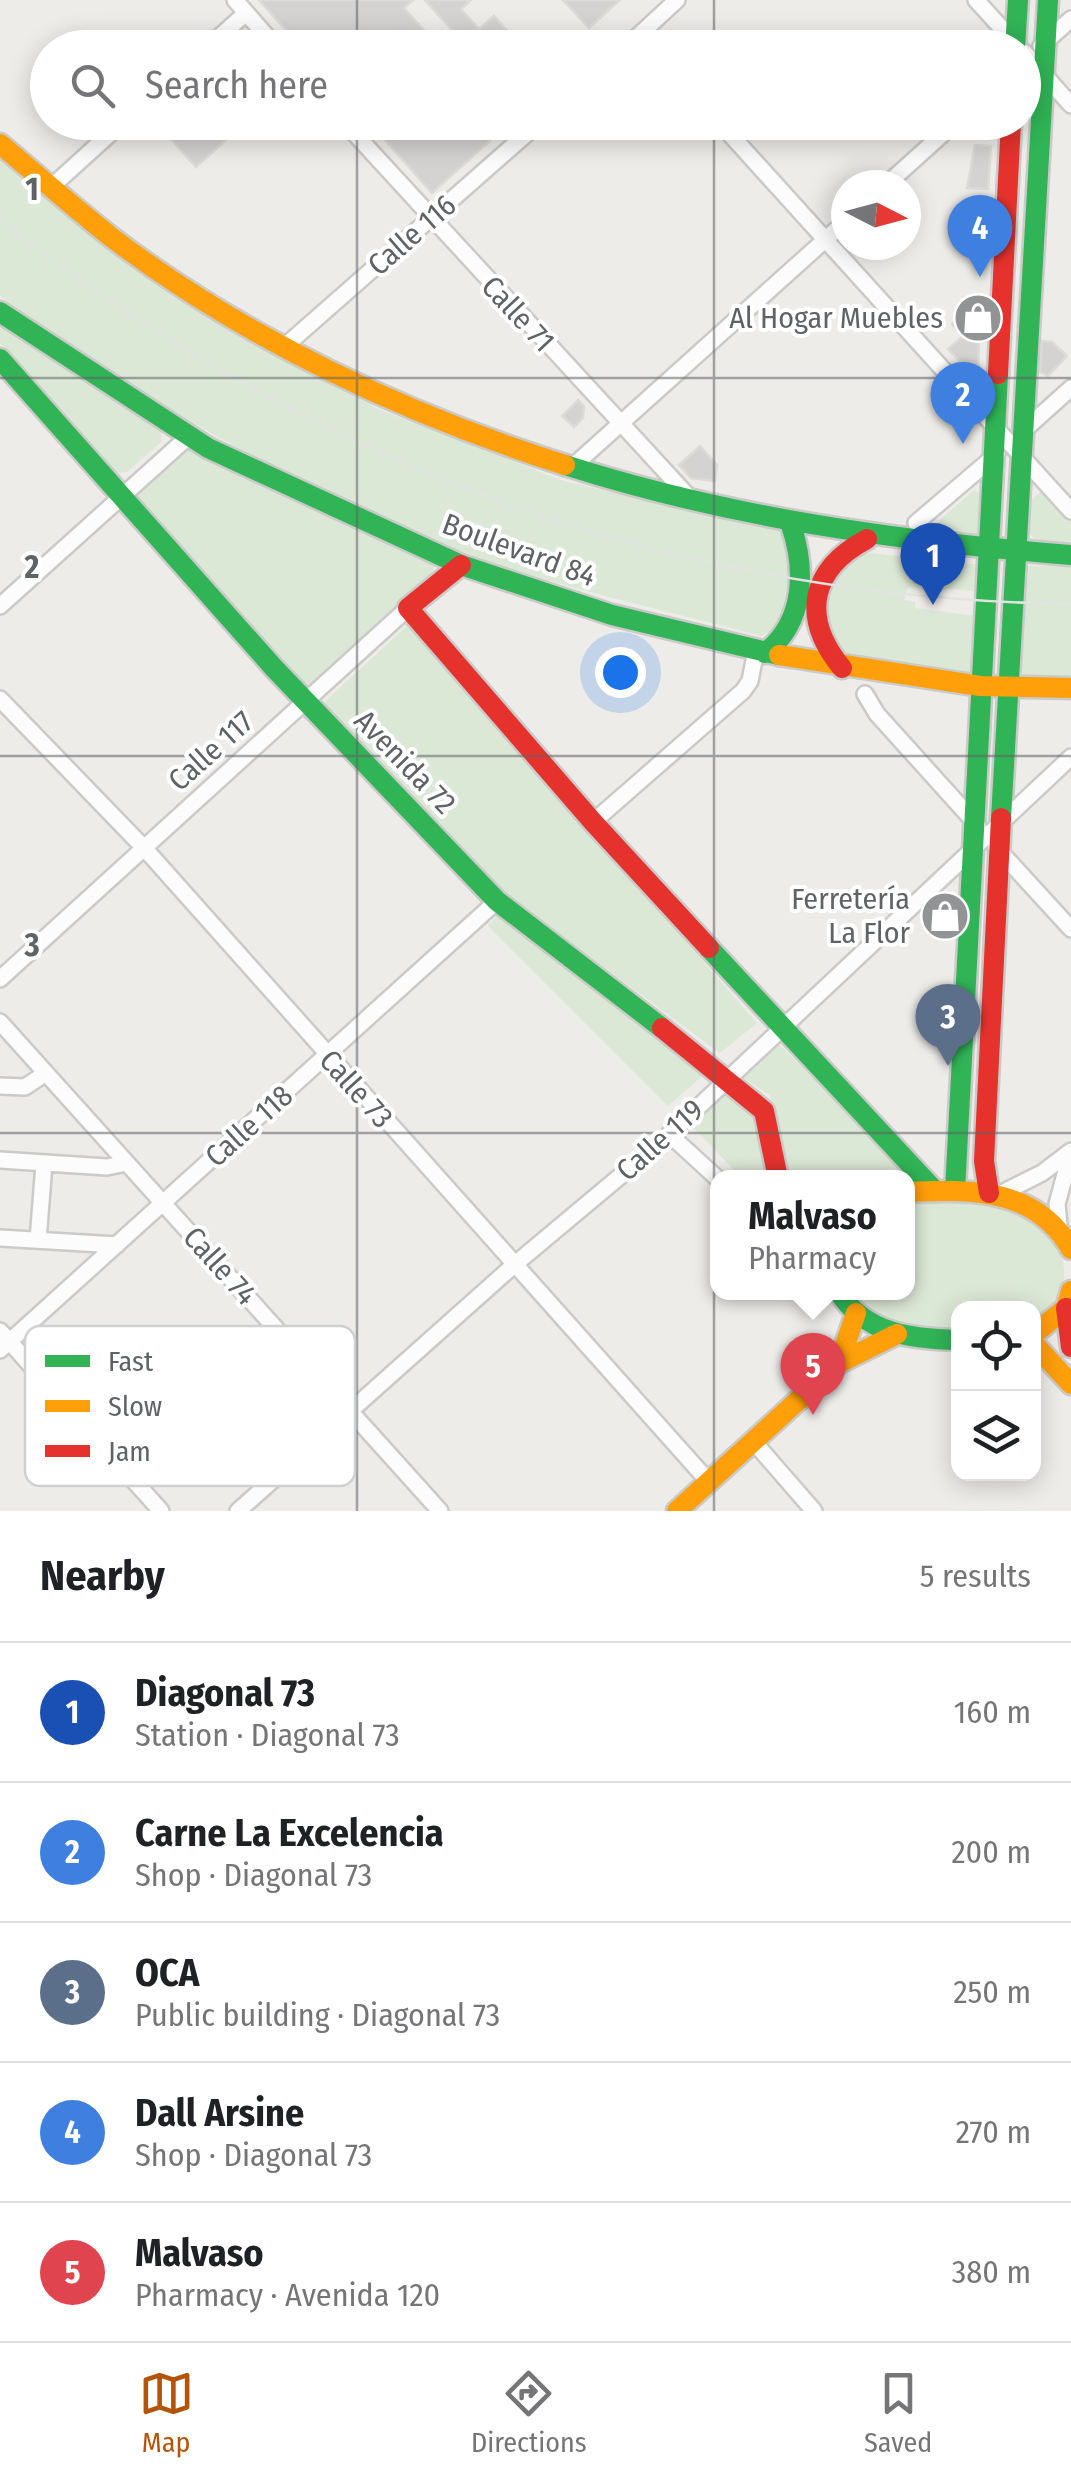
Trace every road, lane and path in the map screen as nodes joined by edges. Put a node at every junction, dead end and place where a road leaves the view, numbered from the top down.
1 (678, 0) edge
2 (976, 0) edge
3 (1018, 0) edge
4 (1048, 0) edge
5 (240, 6) edge
6 (1071, 19) edge
7 (221, 30) edge
8 (261, 30) edge
9 (645, 30) edge
10 (1002, 30) edge
11 (1020, 30) edge
12 (1046, 41) junction
13 (1041, 43) edge
14 (1041, 72) edge
15 (1044, 75) junction
16 (1071, 104) edge
17 (1041, 119) edge
18 (103, 140) edge
19 (360, 140) edge
20 (520, 140) edge
21 (735, 140) edge
22 (936, 140) edge
23 (1010, 140) edge
24 (1040, 140) edge
25 (0, 144) edge
26 (903, 170) edge
27 (48, 189) junction
28 (430, 220) junction
29 (831, 235) edge
30 (825, 240) junction
31 (0, 312) edge
32 (283, 347) junction
33 (0, 358) edge
34 (1071, 388) edge
35 (620, 424) junction
36 (994, 426) junction
37 (188, 437) junction
38 (1019, 444) junction
39 (992, 459) junction
40 (568, 471) junction
41 (121, 496) junction
42 (694, 503) junction
43 (1071, 511) edge
44 (916, 523) dead end
45 (791, 525) junction
46 (867, 538) junction
47 (987, 551) junction
48 (1018, 552) junction
49 (1071, 554) edge
50 (461, 566) junction
51 (0, 606) edge
52 (408, 608) junction
53 (761, 652) junction
54 (842, 668) junction
55 (980, 686) junction
56 (1009, 688) junction
57 (1071, 688) edge
58 (865, 694) dead end
59 (0, 699) edge
60 (308, 704) junction
61 (1071, 757) edge
62 (973, 820) junction
63 (593, 822) junction
64 (995, 838) junction
65 (146, 850) junction
66 (971, 854) junction
67 (497, 901) junction
68 (1071, 929) edge
69 (0, 980) edge
70 (0, 1022) edge
71 (783, 1029) junction
72 (326, 1057) junction
73 (46, 1072) junction
74 (727, 1080) junction
75 (0, 1086) edge
76 (669, 1134) junction
77 (1071, 1152) edge
78 (0, 1160) edge
79 (127, 1163) junction
80 (44, 1164) junction
81 (776, 1170) edge
82 (710, 1172) edge
83 (945, 1191) junction
84 (915, 1192) edge
85 (994, 1194) junction
86 (163, 1203) junction
87 (1059, 1224) junction
88 (0, 1238) edge
89 (38, 1240) junction
90 (116, 1245) junction
91 (1071, 1249) edge
92 (514, 1265) junction
93 (844, 1300) edge
94 (1069, 1301) edge
95 (856, 1313) junction
96 (274, 1326) edge
97 (1041, 1327) edge
98 (897, 1334) junction
99 (951, 1339) edge
100 (3, 1341) edge
101 (1071, 1347) edge
102 (1041, 1352) edge
103 (840, 1363) junction
104 (25, 1365) edge
105 (1071, 1384) edge
106 (355, 1405) edge
107 (355, 1417) edge
108 (754, 1442) junction
109 (709, 1482) junction
110 (138, 1486) edge
111 (265, 1486) edge
112 (161, 1511) edge
113 (238, 1511) edge
114 (440, 1511) edge
115 (677, 1511) edge
116 (814, 1511) edge

1 - 9 street
2 - 10 street
3 - 11 main road
4 - 12 main road
5 - 7 street
5 - 8 street
6 - 12 street
12 - 13 street
12 - 15 main road
14 - 15 street
15 - 16 street
15 - 17 main road
18 - 27 street
19 - 28 street, Calle 71
20 - 28 street, Calle 116
21 - 30 street
22 - 26 street
23 - 36 main road
24 - 38 main road
25 - 27 main road
27 - 32 main road
28 - 32 street, Calle 116
28 - 35 street, Calle 71
29 - 30 street
30 - 35 street
30 - 36 street
31 - 37 main road, Boulevard 84
32 - 40 main road
33 - 41 main road, Avenida 72
34 - 38 street
35 - 40 street
35 - 42 street, Calle 71
36 - 38 street
36 - 39 main road
37 - 41 street
37 - 50 main road, Boulevard 84
38 - 39 street
38 - 43 street
38 - 48 main road
39 - 44 street
39 - 47 main road
40 - 42 main road
41 - 51 street
41 - 60 main road, Avenida 72
42 - 45 main road
45 - 46 main road
45 - 53 main road
46 - 47 main road
46 - 54 main road
47 - 48 main road
47 - 55 main road
48 - 49 main road
48 - 56 main road
50 - 52 main road, Calle 117
50 - 53 main road, Boulevard 84
52 - 60 street, Calle 117
52 - 63 main road
53 - 54 main road, Boulevard 84
53 - 63 street
54 - 55 main road, Boulevard 84
55 - 56 main road, Boulevard 84
55 - 62 main road
56 - 57 main road, Boulevard 84
56 - 64 main road
58 - 62 street
59 - 65 street, Calle 73
60 - 65 street, Calle 117
60 - 67 main road, Avenida 72
61 - 64 street, Calle 119
62 - 64 street
62 - 66 main road
63 - 71 main road
64 - 66 street, Calle 119
64 - 68 street
64 - 85 main road
65 - 69 street, Calle 117
65 - 72 street, Calle 73
66 - 71 street, Calle 119
66 - 83 main road
67 - 72 street, Calle 118
67 - 74 main road, Avenida 72
70 - 73 street, Calle 74
71 - 74 street, Calle 119
71 - 83 main road
72 - 86 street, Calle 118
72 - 92 street, Calle 73
73 - 75 street
73 - 79 street, Calle 74
74 - 76 street, Calle 119
74 - 81 main road, Avenida 72
76 - 82 street
76 - 92 street, Calle 119
77 - 85 street
77 - 87 street
78 - 80 street
79 - 80 street
79 - 86 street, Calle 74
80 - 89 street
83 - 84 main road
83 - 85 main road
85 - 87 main road
86 - 90 street, Calle 118
86 - 96 street, Calle 74
87 - 91 main road
88 - 89 street
89 - 90 street
90 - 100 street, Calle 118
92 - 106 street, Calle 119
92 - 109 street, Calle 73
93 - 95 main road
94 - 97 main road
94 - 101 main road
95 - 98 main road
95 - 103 main road
98 - 99 main road
98 - 103 main road
100 - 104 street
102 - 105 main road
103 - 108 main road
107 - 114 street, Calle 74
108 - 109 main road
108 - 116 street
109 - 115 main road
110 - 112 street
111 - 113 street, Calle 119

